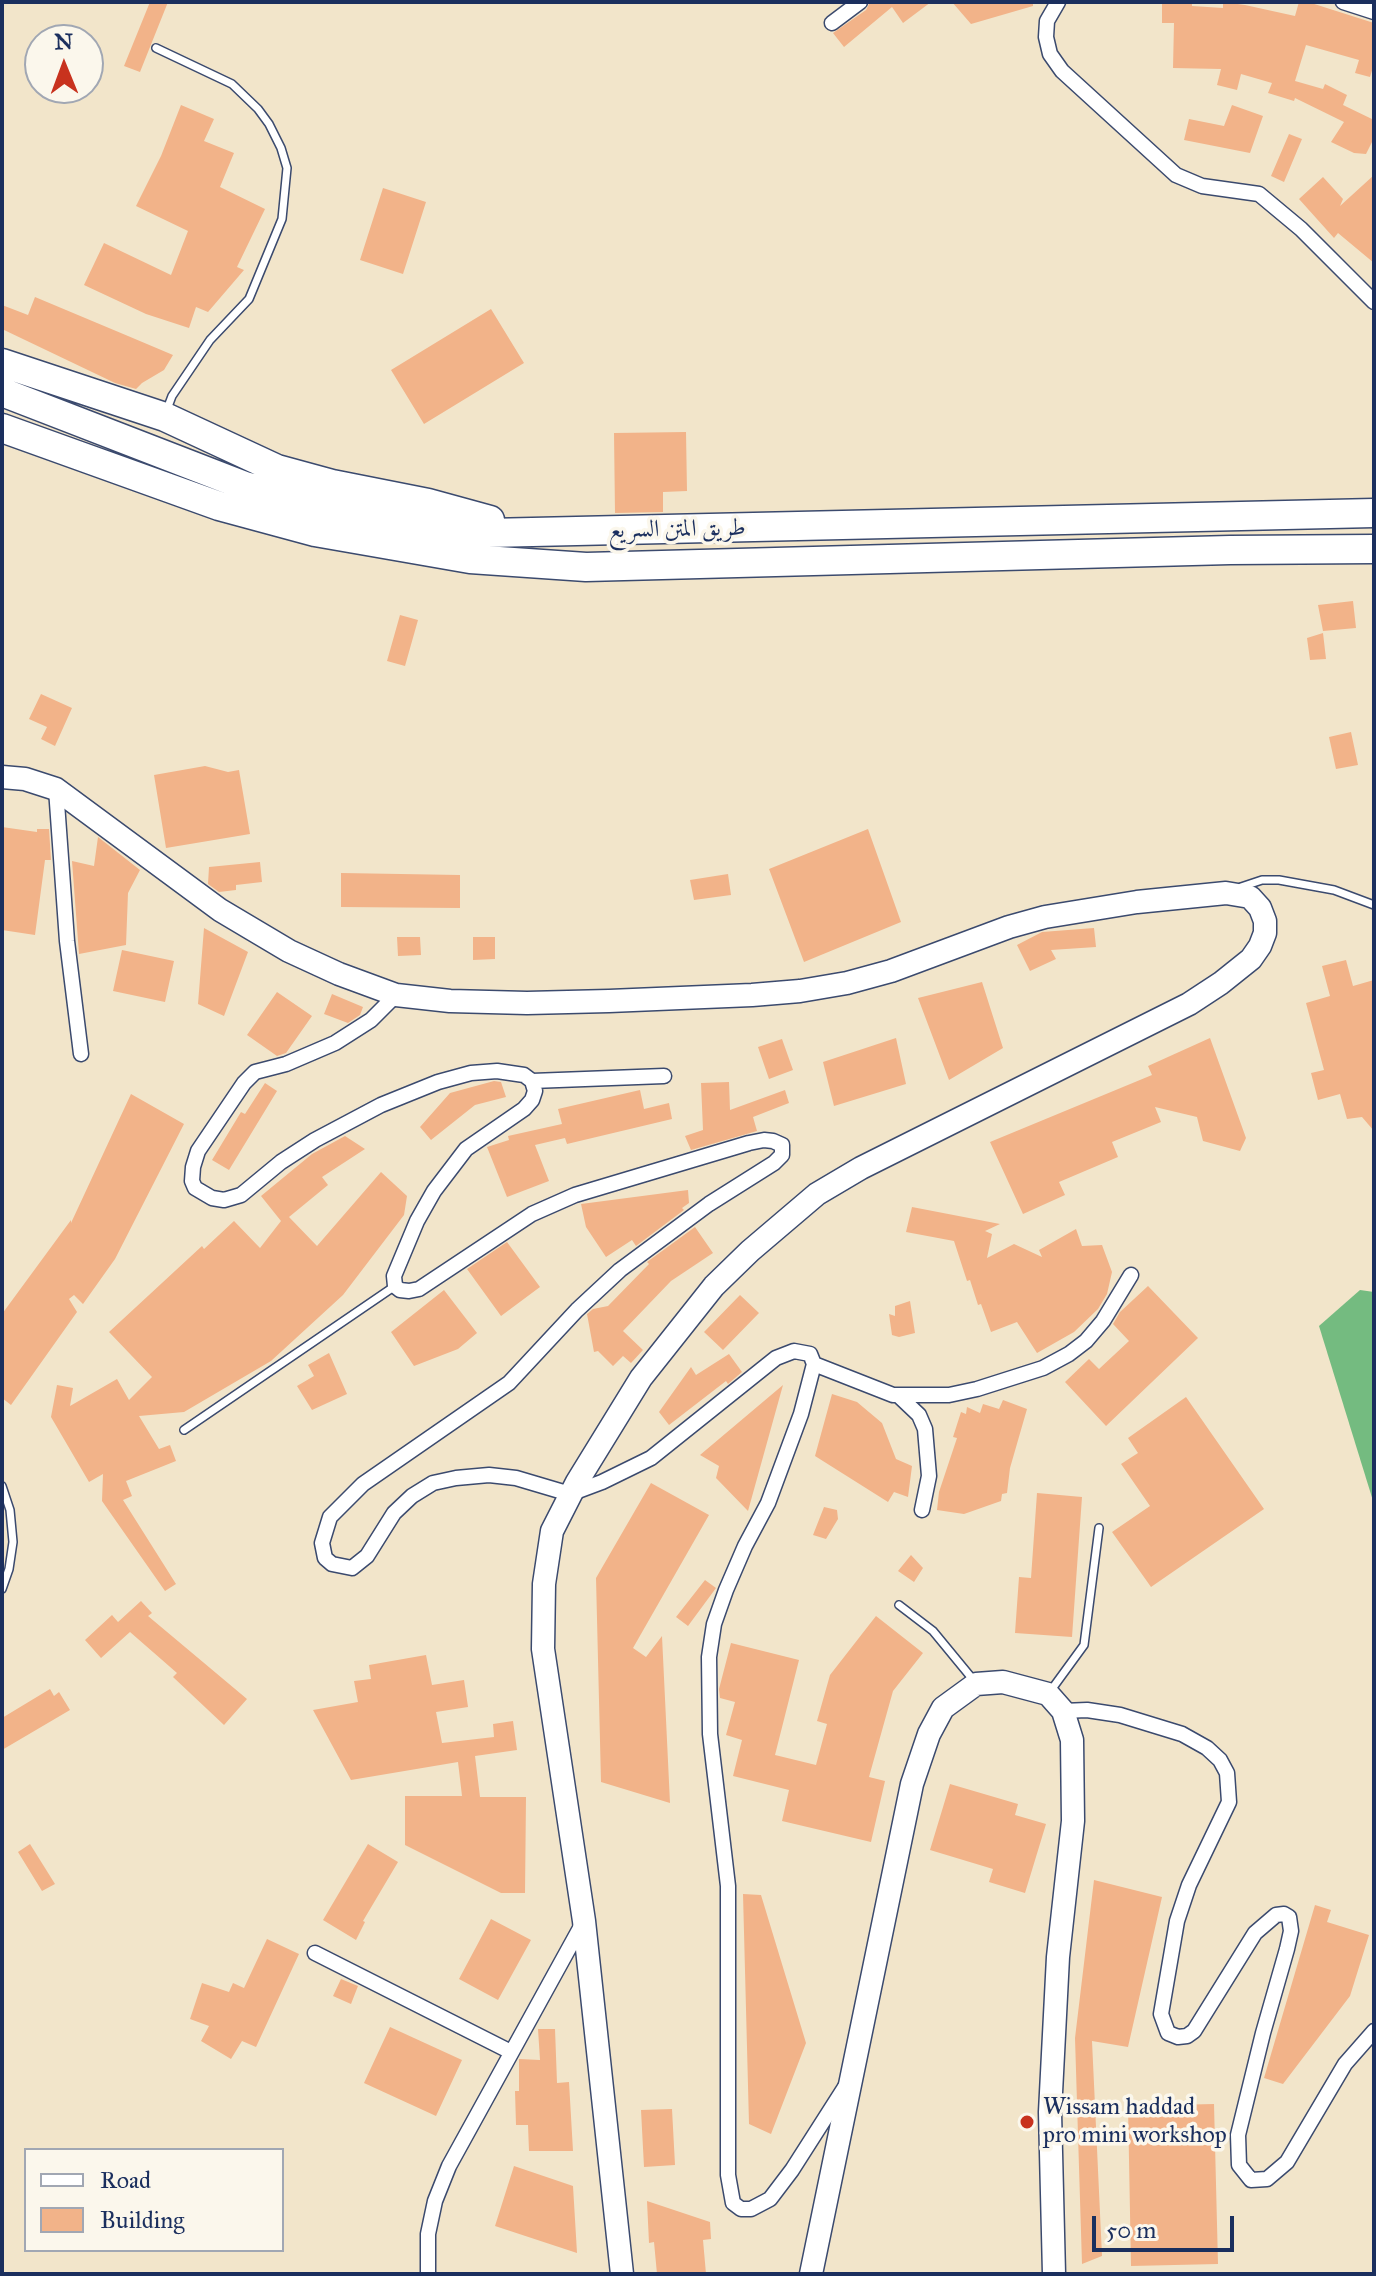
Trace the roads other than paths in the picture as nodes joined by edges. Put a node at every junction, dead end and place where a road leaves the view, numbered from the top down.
1 (860, 2) edge
2 (1343, 2) edge
3 (1056, 4) edge
4 (1374, 12) edge
5 (832, 23) dead end
6 (156, 48) dead end
7 (1374, 302) edge
8 (2, 363) edge
9 (2, 392) edge
10 (165, 417) junction
11 (2, 428) edge
12 (1374, 513) edge
13 (533, 532) junction
14 (1374, 549) edge
15 (2, 777) edge
16 (56, 789) junction
17 (1226, 893) junction
18 (1374, 905) edge
19 (396, 995) junction
20 (81, 1054) dead end
21 (664, 1076) dead end
22 (532, 1081) junction
23 (1131, 1275) dead end
24 (395, 1286) junction
25 (814, 1364) junction
26 (899, 1396) junction
27 (184, 1430) dead end
28 (2, 1486) edge
29 (570, 1494) junction
30 (922, 1510) dead end
31 (1099, 1528) dead end
32 (6, 1572) edge
33 (2, 1589) edge
34 (899, 1605) dead end
35 (976, 1684) junction
36 (1055, 1703) junction
37 (584, 1921) junction
38 (315, 1953) dead end
39 (1374, 2031) edge
40 (511, 2052) junction
41 (854, 2073) junction
42 (428, 2274) edge
43 (622, 2274) edge
44 (811, 2274) edge
45 (1054, 2274) edge

1 - 5 street
2 - 4 street
3 - 7 street
6 - 10 lane
8 - 10 highway
9 - 13 highway, طريق المتن السريع
10 - 13 highway
11 - 14 highway, طريق المتن السريع
12 - 13 highway, طريق المتن السريع
15 - 16 street
16 - 19 street
16 - 20 street
17 - 18 lane
17 - 19 street
17 - 29 street
19 - 22 street
21 - 22 street
22 - 24 street
23 - 26 street
24 - 27 lane
24 - 29 street
25 - 26 street
25 - 29 street
25 - 41 street
26 - 30 street
28 - 32 lane
29 - 37 street
31 - 36 lane
32 - 33 lane
34 - 35 lane
35 - 36 street
35 - 41 street
36 - 39 street
36 - 45 street
37 - 40 street
37 - 43 street
38 - 40 street
40 - 42 street
41 - 44 street

